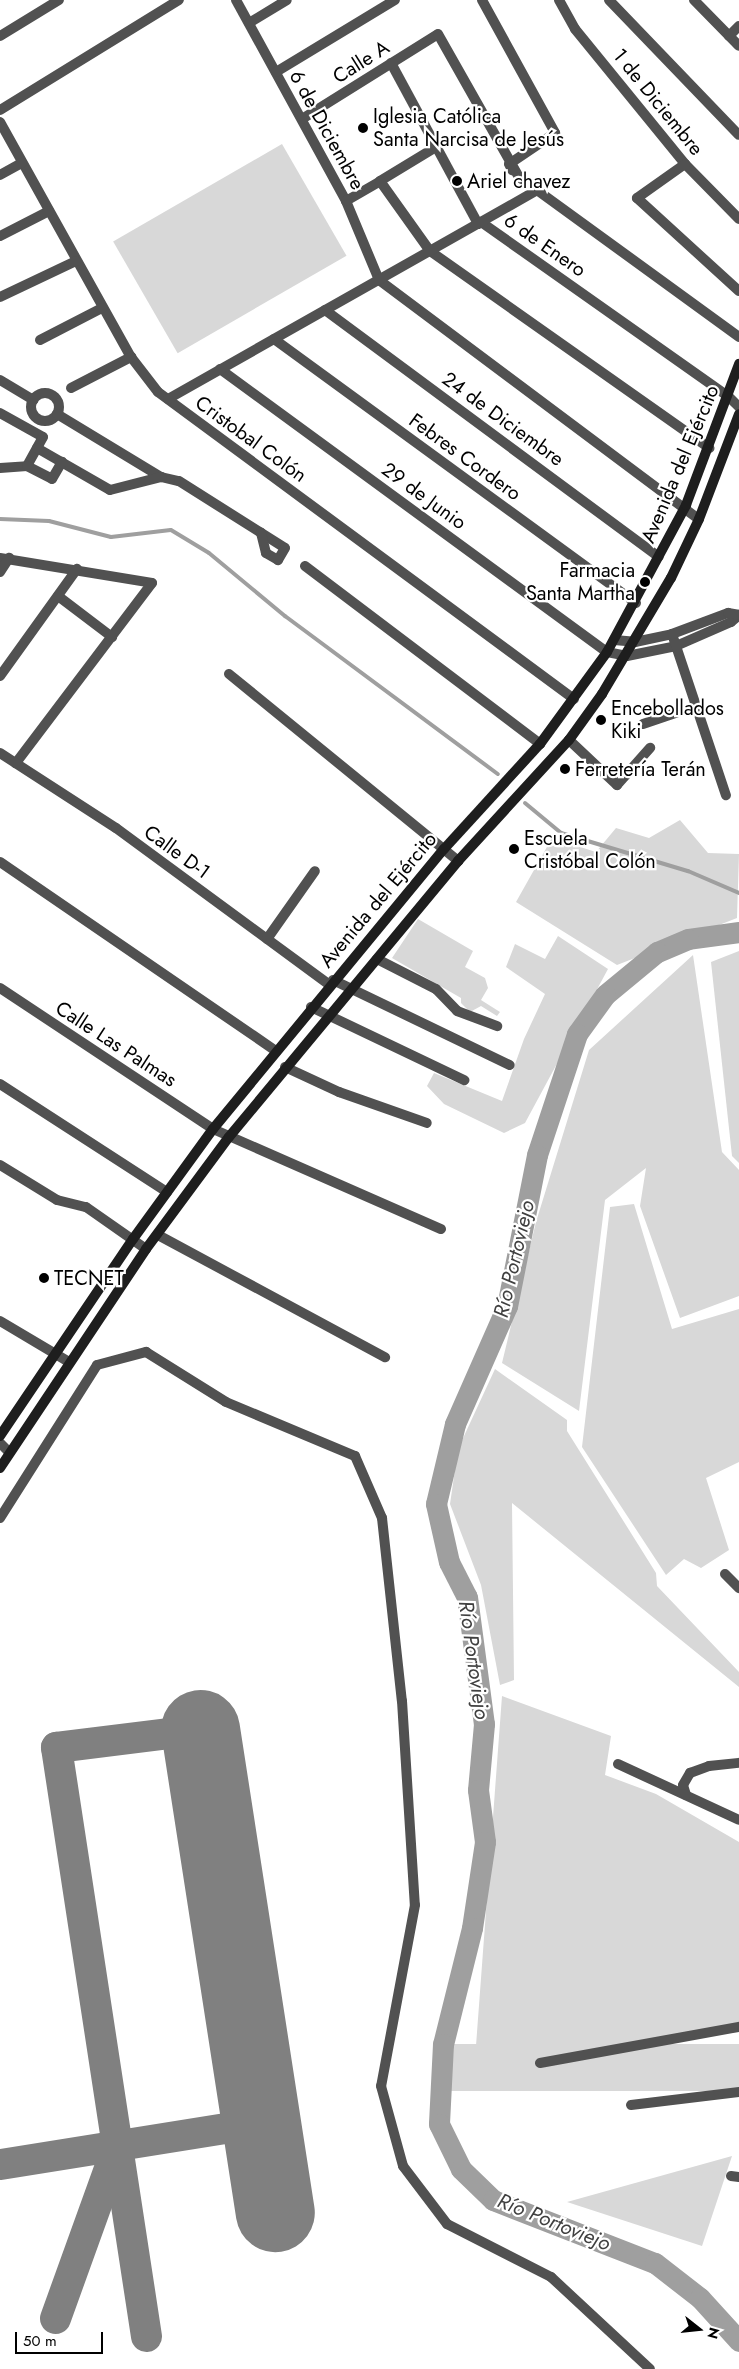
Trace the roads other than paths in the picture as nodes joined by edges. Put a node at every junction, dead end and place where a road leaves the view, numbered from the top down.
1 (60, 0) edge
2 (179, 0) edge
3 (236, 0) edge
4 (287, 0) edge
5 (395, 0) edge
6 (482, 0) edge
7 (559, 0) edge
8 (609, 0) edge
9 (694, 0) edge
10 (249, 23) junction
11 (739, 26) edge
12 (0, 36) edge
13 (729, 36) junction
14 (739, 46) edge
15 (391, 63) junction
16 (276, 72) junction
17 (0, 110) edge
18 (302, 119) junction
19 (0, 122) edge
20 (739, 136) edge
21 (436, 147) junction
22 (22, 163) junction
23 (509, 164) junction
24 (685, 164) junction
25 (0, 175) edge
26 (380, 181) junction
27 (536, 191) junction
28 (526, 197) junction
29 (346, 200) junction
30 (49, 211) junction
31 (739, 219) edge
32 (479, 223) junction
33 (0, 236) edge
34 (430, 251) junction
35 (76, 261) junction
36 (379, 280) junction
37 (739, 291) edge
38 (0, 297) edge
39 (102, 308) junction
40 (325, 310) junction
41 (739, 337) edge
42 (274, 339) junction
43 (40, 340) dead end
44 (131, 357) junction
45 (739, 364) edge
46 (220, 369) junction
47 (0, 380) edge
48 (71, 388) dead end
49 (728, 396) junction
50 (168, 399) junction
51 (33, 400) junction
52 (739, 407) edge
53 (0, 413) edge
54 (57, 414) junction
55 (739, 414) edge
56 (38, 419) junction
57 (32, 431) junction
58 (37, 448) junction
59 (709, 448) junction
60 (62, 462) junction
61 (27, 466) junction
62 (0, 468) edge
63 (161, 477) junction
64 (686, 506) junction
65 (700, 519) junction
66 (261, 533) dead end
67 (659, 557) junction
68 (5, 558) edge
69 (305, 566) dead end
70 (77, 569) junction
71 (0, 572) edge
72 (58, 596) junction
73 (636, 603) junction
74 (739, 615) edge
75 (672, 634) junction
76 (112, 637) junction
77 (614, 640) junction
78 (635, 642) junction
79 (676, 646) junction
80 (607, 652) junction
81 (627, 656) junction
82 (228, 674) dead end
83 (0, 676) edge
84 (574, 699) junction
85 (696, 706) junction
86 (643, 724) dead end
87 (569, 740) junction
88 (540, 744) junction
89 (650, 748) dead end
90 (0, 753) edge
91 (16, 763) junction
92 (726, 795) dead end
93 (444, 850) junction
94 (458, 861) junction
95 (0, 862) edge
96 (315, 871) dead end
97 (267, 939) junction
98 (377, 959) junction
99 (331, 982) junction
100 (0, 988) edge
101 (351, 988) junction
102 (311, 1007) junction
103 (328, 1016) junction
104 (498, 1026) dead end
105 (276, 1051) junction
106 (510, 1065) dead end
107 (285, 1067) junction
108 (464, 1080) dead end
109 (0, 1084) edge
110 (427, 1123) dead end
111 (214, 1129) junction
112 (229, 1137) junction
113 (0, 1165) edge
114 (166, 1192) junction
115 (441, 1229) dead end
116 (158, 1235) junction
117 (133, 1239) junction
118 (146, 1249) junction
119 (0, 1321) edge
120 (56, 1354) junction
121 (385, 1357) dead end
122 (69, 1362) junction
123 (0, 1436) edge
124 (0, 1443) edge
125 (9, 1452) junction
126 (0, 1468) edge
127 (0, 1518) edge
128 (725, 1574) dead end
129 (739, 1588) edge
130 (739, 1763) edge
131 (618, 1764) dead end
132 (686, 1795) junction
133 (739, 1820) edge
134 (739, 2027) edge
135 (540, 2062) dead end
136 (739, 2092) edge
137 (632, 2104) dead end
138 (650, 2369) edge

1 - 12 street
2 - 17 street
3 - 10 street, 6 de Diciembre
4 - 10 street
5 - 16 street
6 - 23 street
7 - 24 street, 1 de Diciembre
8 - 20 street
9 - 13 street
10 - 16 street, 6 de Diciembre
11 - 13 street
13 - 14 street
15 - 18 street, Calle A
15 - 21 street, 6 de Enero
15 - 23 street, Calle A
16 - 18 street, 6 de Diciembre
18 - 29 street, 6 de Diciembre
19 - 22 street, Cristobal Colón
21 - 26 street
21 - 32 street, 6 de Enero
22 - 25 street
22 - 30 street, Cristobal Colón
23 - 27 street
23 - 28 street
24 - 31 street, 1 de Diciembre
24 - 37 street
26 - 29 street
26 - 34 street
27 - 28 street
27 - 41 street
28 - 32 street
29 - 36 street, 6 de Diciembre
30 - 33 street
30 - 35 street, Cristobal Colón
32 - 34 street
32 - 49 street, 6 de Enero
34 - 36 street
34 - 59 street
35 - 38 street
35 - 39 street, Cristobal Colón
36 - 40 street
36 - 64 street
39 - 43 street
39 - 44 street, Cristobal Colón
40 - 42 street
40 - 67 street, 24 de Diciembre
42 - 46 street
42 - 73 street, Febres Cordero
44 - 48 street
44 - 50 street, Cristobal Colón
45 - 49 main road, Avenida del Ejército
46 - 50 street
46 - 80 street, 29 de Junio
47 - 51 street
49 - 52 street, 6 de Enero
49 - 59 main road, Avenida del Ejército
50 - 84 street, Cristobal Colón
51 - 54 street
51 - 56 street
53 - 57 street
54 - 56 street
54 - 63 street
55 - 65 main road, Avenida del Ejército
56 - 57 street
57 - 58 street
58 - 60 street
58 - 61 street
59 - 64 main road, Avenida del Ejército
60 - 61 street
60 - 63 street
61 - 62 street
63 - 66 street
64 - 65 street
64 - 67 main road, Avenida del Ejército
65 - 78 main road, Avenida del Ejército
67 - 73 main road, Avenida del Ejército
68 - 70 street
68 - 71 street
69 - 88 street
70 - 72 street
70 - 76 street
72 - 76 street
72 - 83 street
73 - 77 main road, Avenida del Ejército
74 - 75 street
74 - 79 street
75 - 78 street
75 - 79 street
76 - 91 street
77 - 78 street
77 - 80 main road, Avenida del Ejército
78 - 81 main road, Avenida del Ejército
79 - 81 street
79 - 85 street
80 - 81 street
80 - 84 main road, Avenida del Ejército
81 - 87 main road, Avenida del Ejército
82 - 93 street
84 - 88 main road, Avenida del Ejército
85 - 86 street
85 - 92 street
87 - 89 street
87 - 94 main road, Avenida del Ejército
88 - 93 main road, Avenida del Ejército
90 - 91 street, Calle D-1
91 - 97 street, Calle D-1
93 - 94 street
93 - 99 main road, Avenida del Ejército
94 - 98 main road, Avenida del Ejército
95 - 105 street
96 - 97 street
97 - 99 street, Calle D-1
98 - 101 main road, Avenida del Ejército
98 - 104 street
99 - 101 street, Calle D-1
99 - 102 main road, Avenida del Ejército
100 - 111 street, Calle Las Palmas
101 - 103 main road, Avenida del Ejército
101 - 106 street, Calle D-1
102 - 103 street
102 - 105 main road, Avenida del Ejército
103 - 107 main road, Avenida del Ejército
103 - 108 street
105 - 111 main road, Avenida del Ejército
107 - 110 street
107 - 112 main road, Avenida del Ejército
109 - 114 street
111 - 112 street, Calle Las Palmas
111 - 114 main road, Avenida del Ejército
112 - 115 street, Calle Las Palmas
112 - 116 main road, Avenida del Ejército
113 - 117 street
114 - 117 main road, Avenida del Ejército
116 - 118 main road, Avenida del Ejército
116 - 121 street
117 - 118 street
117 - 120 main road, Avenida del Ejército
118 - 122 main road, Avenida del Ejército
119 - 120 street
120 - 122 street
120 - 123 main road, Avenida del Ejército
122 - 125 main road, Avenida del Ejército
124 - 125 street
125 - 126 main road, Avenida del Ejército
127 - 138 street
128 - 129 street
130 - 132 street
131 - 132 street
132 - 133 street
134 - 135 street
136 - 137 street

